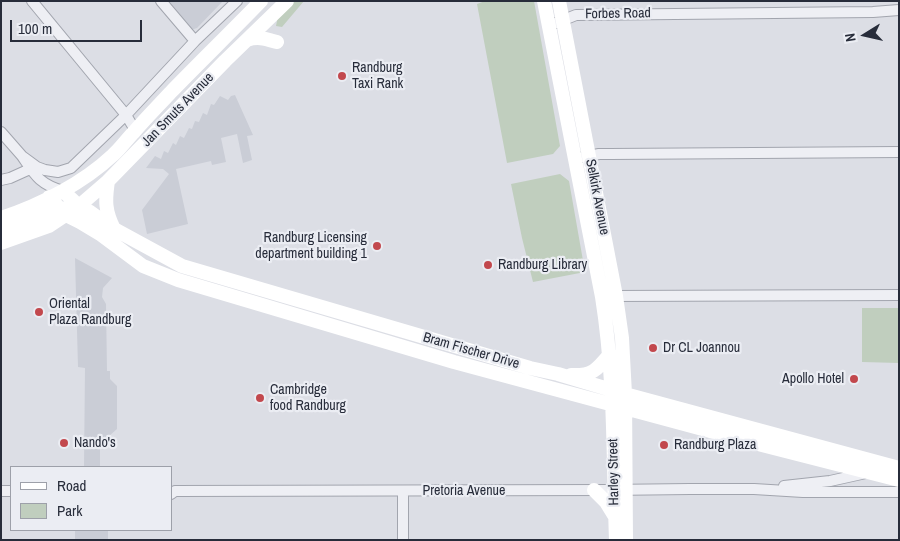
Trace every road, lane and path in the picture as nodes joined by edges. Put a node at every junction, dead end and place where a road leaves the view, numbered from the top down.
1 (32, 1) edge
2 (161, 1) edge
3 (237, 1) edge
4 (262, 1) edge
5 (287, 1) edge
6 (544, 1) edge
7 (559, 1) edge
8 (899, 10) edge
9 (562, 20) junction
10 (548, 26) junction
11 (247, 40) junction
12 (195, 41) junction
13 (277, 42) dead end
14 (126, 115) junction
15 (135, 130) junction
16 (1, 132) edge
17 (899, 152) edge
18 (22, 156) junction
19 (582, 157) junction
20 (30, 169) junction
21 (1, 180) edge
22 (42, 181) junction
23 (108, 182) junction
24 (63, 191) junction
25 (49, 197) junction
26 (79, 206) junction
27 (63, 212) junction
28 (1, 218) edge
29 (49, 226) junction
30 (114, 229) junction
31 (1, 230) edge
32 (1, 243) edge
33 (143, 266) junction
34 (899, 295) edge
35 (609, 296) junction
36 (610, 354) junction
37 (558, 374) junction
38 (618, 399) junction
39 (894, 467) edge
40 (870, 472) junction
41 (899, 480) edge
42 (754, 489) junction
43 (594, 490) junction
44 (620, 490) junction
45 (173, 491) edge
46 (403, 491) junction
47 (899, 492) edge
48 (615, 518) junction
49 (403, 540) edge
50 (616, 540) edge
51 (626, 540) edge

1 - 14 street
2 - 12 street
3 - 12 street
4 - 15 main road, Jan Smuts Avenue
5 - 11 main road, Jan Smuts Avenue
6 - 10 main road, Selkirk Avenue
7 - 9 main road, Selkirk Avenue
8 - 9 street, Forbes Road
9 - 10 street, Forbes Road
9 - 19 main road, Selkirk Avenue
10 - 19 main road, Selkirk Avenue
11 - 13 main road
11 - 23 main road, Jan Smuts Avenue
12 - 14 street
14 - 15 street
14 - 18 street
15 - 24 main road, Jan Smuts Avenue
16 - 18 street
17 - 19 street
18 - 20 street
19 - 35 main road, Selkirk Avenue
20 - 21 street
20 - 22 street
22 - 24 street
22 - 25 street
23 - 26 main road, Jan Smuts Avenue
23 - 30 main road
24 - 25 main road, Jan Smuts Avenue
24 - 26 main road, Bram Fischer Drive
25 - 27 main road, Bram Fischer Drive
25 - 28 main road
26 - 27 main road, Jan Smuts Avenue
26 - 30 main road, Bram Fischer Drive
27 - 29 main road
27 - 31 main road
27 - 33 main road, Bram Fischer Drive
29 - 32 main road
29 - 33 main road
30 - 37 main road, Bram Fischer Drive
33 - 38 main road, Bram Fischer Drive
34 - 35 street
35 - 36 main road, Selkirk Avenue
35 - 38 main road, Selkirk Avenue
36 - 37 main road
36 - 38 main road, Selkirk Avenue
37 - 38 main road, Bram Fischer Drive
38 - 39 main road, Bram Fischer Drive
38 - 40 main road, Bram Fischer Drive
38 - 44 main road, Harley Street
39 - 40 street, Pretoria Avenue
40 - 41 main road, Bram Fischer Drive
40 - 42 street, Pretoria Avenue
42 - 44 street, Pretoria Avenue
42 - 47 street, Pretoria Avenue
43 - 44 street, Pretoria Avenue
43 - 46 street, Pretoria Avenue
43 - 48 main road
44 - 48 main road, Harley Street
44 - 51 main road, Harley Street
45 - 46 street, Pretoria Avenue
46 - 49 street
48 - 50 main road, Harley Street

